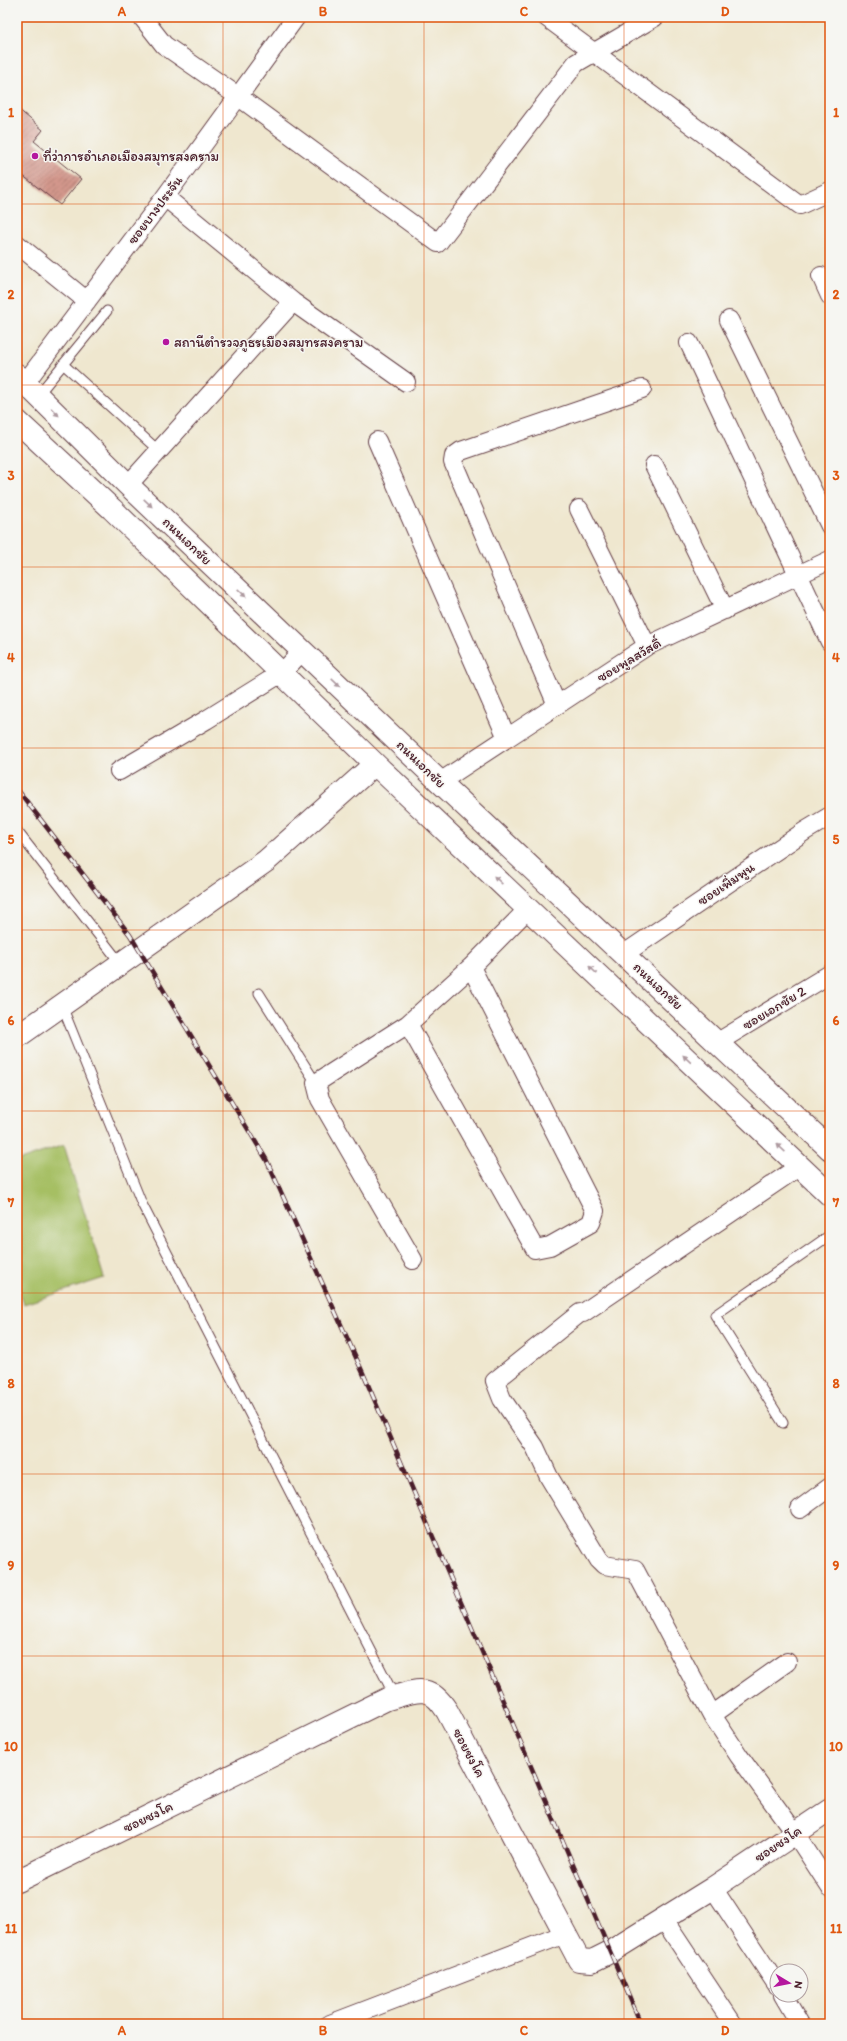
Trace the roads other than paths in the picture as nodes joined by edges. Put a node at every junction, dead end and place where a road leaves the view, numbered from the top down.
1 (142, 17) edge
2 (296, 17) edge
3 (546, 17) edge
4 (655, 17) edge
5 (594, 53) junction
6 (239, 97) junction
7 (830, 191) edge
8 (165, 197) junction
9 (17, 244) edge
10 (821, 276) dead end
11 (830, 296) edge
12 (87, 301) junction
13 (292, 302) junction
14 (107, 311) dead end
15 (728, 320) dead end
16 (689, 343) dead end
17 (63, 364) junction
18 (406, 382) dead end
19 (27, 384) edge
20 (642, 389) dead end
21 (17, 421) edge
22 (377, 441) dead end
23 (159, 451) junction
24 (654, 465) dead end
25 (128, 485) junction
26 (579, 509) dead end
27 (830, 526) edge
28 (830, 560) edge
29 (799, 575) junction
30 (725, 610) junction
31 (830, 642) edge
32 (648, 646) junction
33 (302, 651) junction
34 (283, 672) junction
35 (557, 705) junction
36 (507, 738) junction
37 (375, 764) junction
38 (119, 771) dead end
39 (440, 782) junction
40 (830, 816) edge
41 (17, 831) edge
42 (528, 909) junction
43 (624, 954) junction
44 (121, 964) junction
45 (471, 967) junction
46 (830, 974) edge
47 (259, 993) dead end
48 (62, 1006) junction
49 (408, 1024) junction
50 (17, 1037) edge
51 (718, 1042) junction
52 (316, 1083) junction
53 (830, 1149) edge
54 (800, 1166) junction
55 (830, 1195) edge
56 (830, 1235) edge
57 (412, 1260) dead end
58 (783, 1423) dead end
59 (830, 1486) edge
60 (800, 1509) dead end
61 (787, 1662) dead end
62 (396, 1697) junction
63 (712, 1715) junction
64 (830, 1810) edge
65 (795, 1833) junction
66 (17, 1882) edge
67 (830, 1887) edge
68 (713, 1888) junction
69 (664, 1920) junction
70 (565, 1934) junction
71 (769, 1973) edge
72 (788, 2003) edge
73 (330, 2024) edge
74 (733, 2024) edge
75 (800, 2024) edge

1 - 6 street
2 - 6 street, ซอยบางประจัน
3 - 5 street
4 - 5 street
5 - 6 street
5 - 7 street
6 - 8 street, ซอยบางประจัน
8 - 12 street, ซอยบางประจัน
8 - 13 street
9 - 12 street
10 - 11 street
12 - 19 street, ซอยบางประจัน
13 - 18 street
13 - 23 street
14 - 17 lane
15 - 27 street
16 - 29 street
17 - 19 lane
17 - 23 lane
19 -> 25 main road, ถนนเอกชัย
20 - 35 street
21 - 34 main road, ถนนเอกชัย
22 - 36 street
23 - 25 street
24 - 30 street
25 -> 33 main road, ถนนเอกชัย
26 - 32 street
28 - 29 street, ซอยพูลสวัสดิ์
29 - 30 street, ซอยพูลสวัสดิ์
29 - 31 street
30 - 32 street, ซอยพูลสวัสดิ์
32 - 35 street, ซอยพูลสวัสดิ์
33 - 34 street
33 -> 39 main road, ถนนเอกชัย
34 - 37 main road, ถนนเอกชัย
34 - 38 street
35 - 36 street, ซอยพูลสวัสดิ์
36 - 39 street, ซอยพูลสวัสดิ์
42 -> 37 main road, ถนนเอกชัย
37 - 44 main road
39 - 43 main road, ถนนเอกชัย
40 - 43 street, ซอยเพิ่มพูน
41 - 44 lane
42 - 45 street
54 -> 42 main road, ถนนเอกชัย
43 - 51 main road, ถนนเอกชัย
44 - 48 main road
45 - 49 street
45 - 49 street
46 - 51 street, ซอยเอกชัย 2
47 - 52 lane
48 - 50 main road
48 - 62 lane
49 - 52 street
51 - 53 main road, ถนนเอกชัย
52 - 57 street
54 - 55 main road, ถนนเอกชัย
54 - 63 street
56 - 58 lane
59 - 60 street
61 - 63 street
62 - 66 main road, ซอยชงโค
62 - 70 main road, ซอยชงโค
63 - 65 street
64 - 65 main road, ซอยชงโค
65 - 67 street
65 - 68 main road, ซอยชงโค
68 - 69 main road, ซอยชงโค
68 - 71 street
69 - 70 main road, ซอยชงโค
69 - 74 street
70 - 73 street
72 - 75 street

